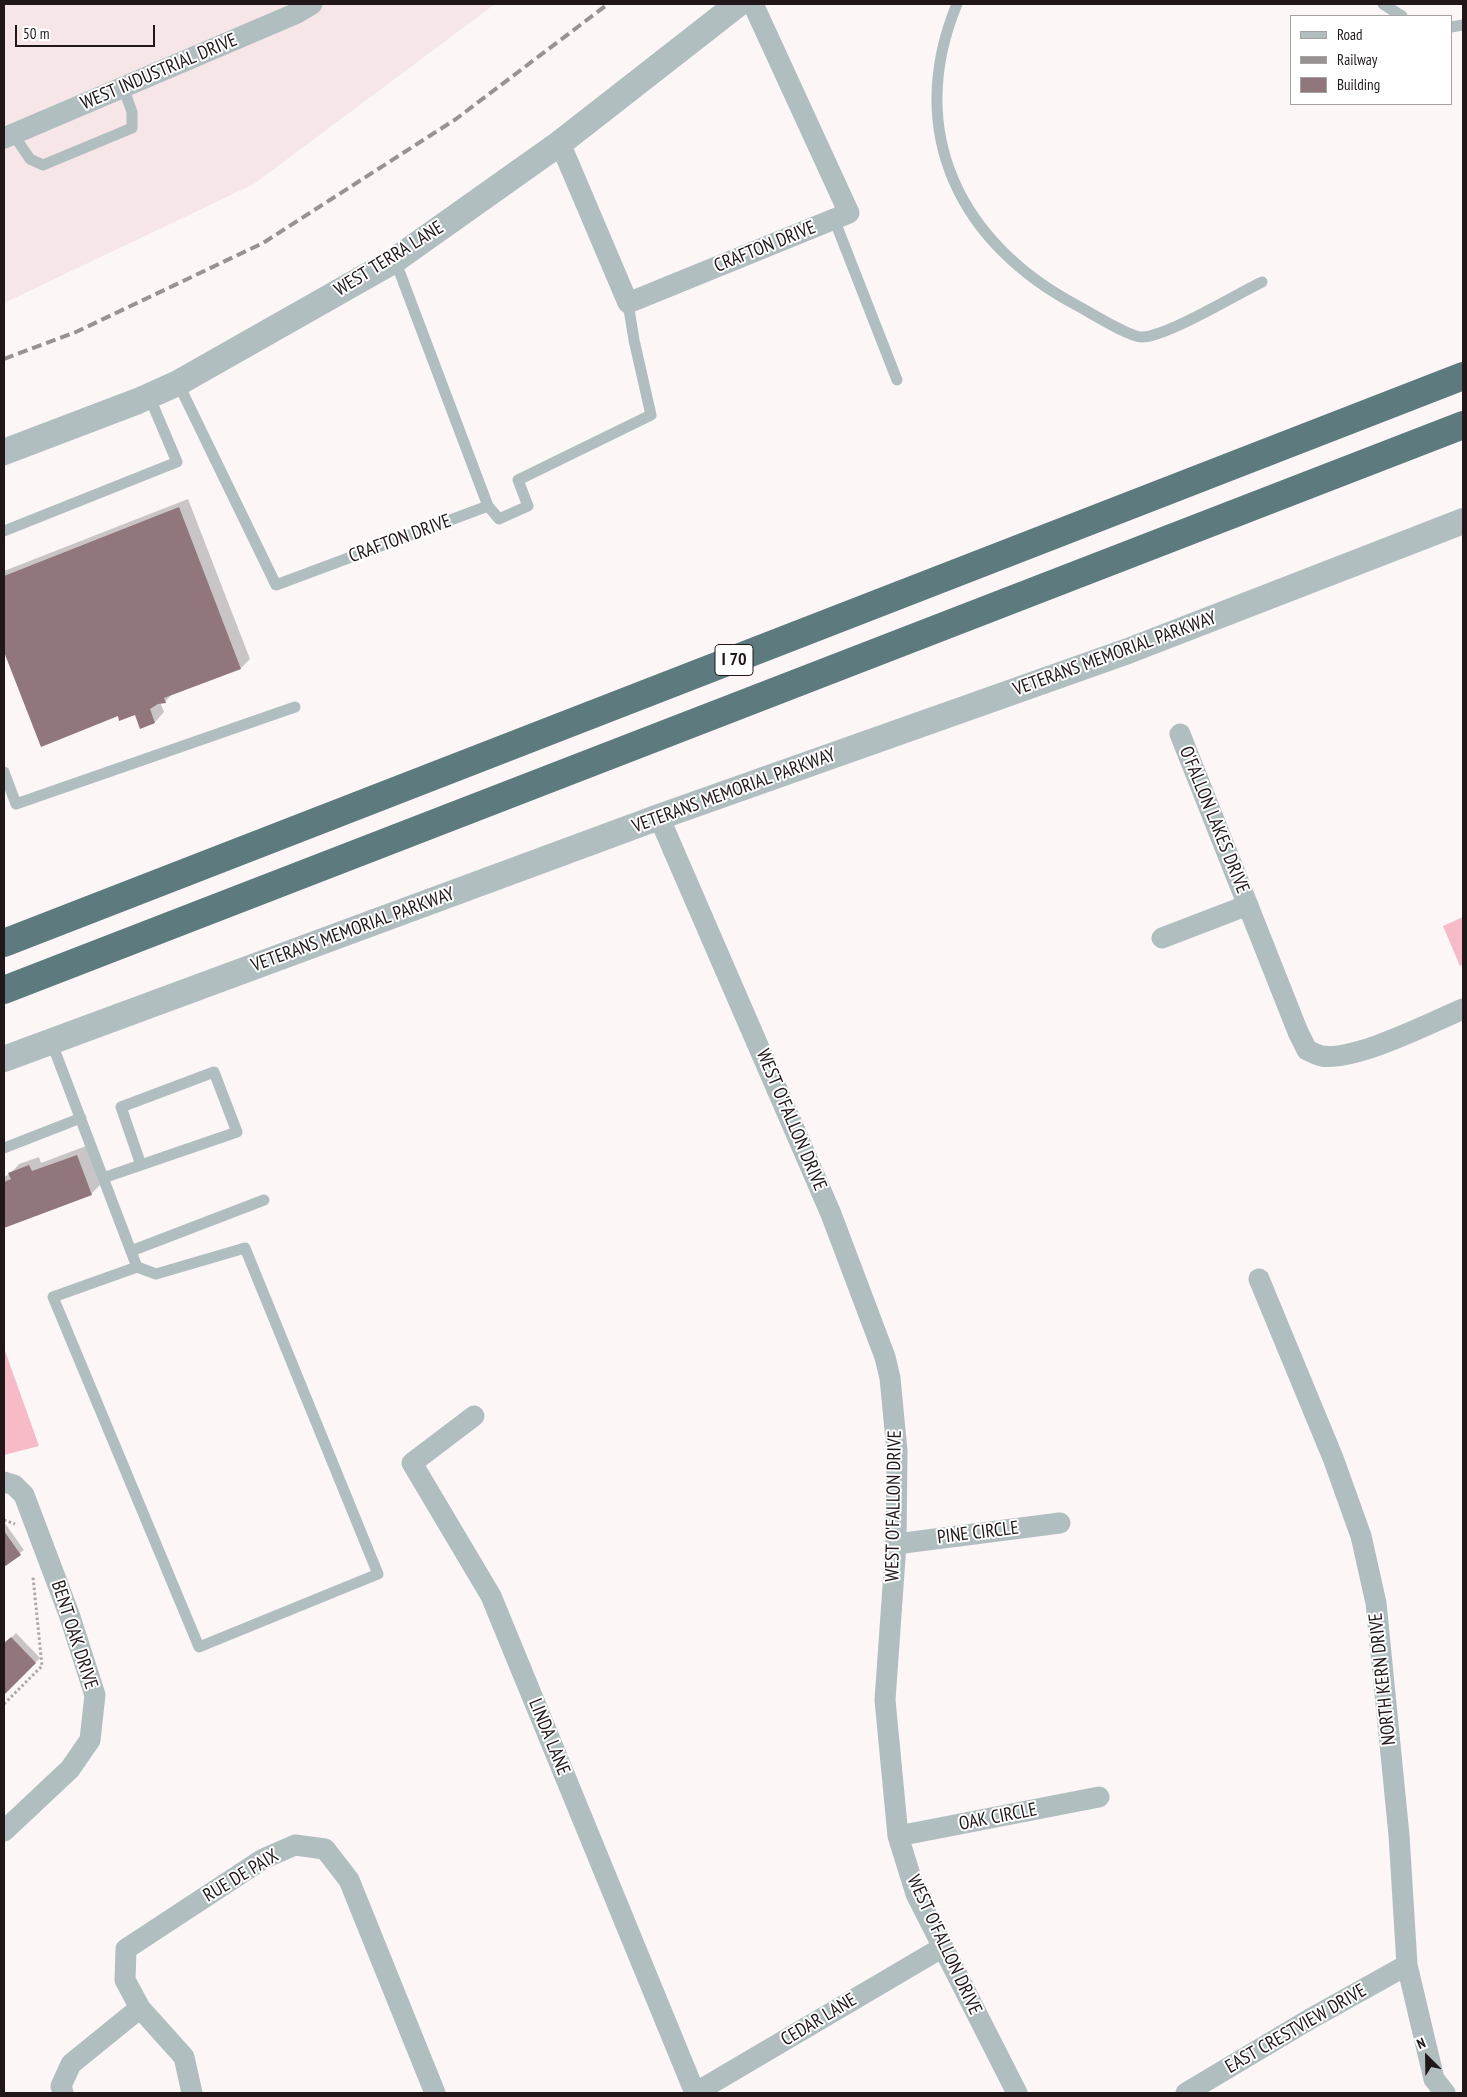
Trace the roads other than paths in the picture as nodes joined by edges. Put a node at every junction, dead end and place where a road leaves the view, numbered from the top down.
1 (312, 4) edge
2 (738, 4) edge
3 (753, 4) edge
4 (957, 4) edge
5 (1383, 4) edge
6 (1400, 15) edge
7 (123, 87) junction
8 (8, 136) edge
9 (560, 143) junction
10 (834, 219) junction
11 (395, 260) junction
12 (1262, 282) dead end
13 (628, 303) junction
14 (1463, 376) edge
15 (897, 380) dead end
16 (178, 383) junction
17 (149, 396) junction
18 (1463, 425) edge
19 (4, 452) edge
20 (488, 506) junction
21 (1463, 521) edge
22 (4, 531) edge
23 (294, 707) dead end
24 (1180, 734) dead end
25 (4, 772) edge
26 (660, 817) junction
27 (1248, 905) junction
28 (1162, 938) dead end
29 (4, 943) edge
30 (4, 990) edge
31 (1463, 1009) edge
32 (51, 1041) junction
33 (4, 1059) edge
34 (80, 1118) junction
35 (4, 1148) edge
36 (141, 1165) junction
37 (103, 1178) junction
38 (264, 1200) dead end
39 (131, 1251) junction
40 (137, 1267) junction
41 (1259, 1279) dead end
42 (474, 1416) dead end
43 (4, 1482) edge
44 (1060, 1522) dead end
45 (896, 1544) junction
46 (1099, 1797) dead end
47 (4, 1831) edge
48 (898, 1836) junction
49 (943, 1947) junction
50 (1407, 1965) junction
51 (140, 2008) junction
52 (63, 2093) edge
53 (192, 2093) edge
54 (435, 2093) edge
55 (695, 2093) edge
56 (1017, 2093) edge
57 (1186, 2093) edge
58 (1445, 2093) edge

1 - 7 street, WEST INDUSTRIAL DRIVE
2 - 9 street, WEST TERRA LANE
3 - 10 street, CRAFTON DRIVE
4 - 12 lane
5 - 6 lane
7 - 8 street, WEST INDUSTRIAL DRIVE
7 - 8 lane
9 - 11 street, WEST TERRA LANE
9 - 13 street
10 - 13 street, CRAFTON DRIVE
10 - 15 lane
11 - 16 street, WEST TERRA LANE
11 - 20 lane
13 - 20 lane
14 - 29 highway, I 70
16 - 17 street, WEST TERRA LANE
16 - 20 lane, CRAFTON DRIVE
17 - 19 street, WEST TERRA LANE
17 - 22 lane
18 - 30 highway, I 70
21 - 26 street, VETERANS MEMORIAL PARKWAY
23 - 25 lane
24 - 27 street, O'FALLON LAKES DRIVE
26 - 32 street, VETERANS MEMORIAL PARKWAY
26 - 45 street, WEST O'FALLON DRIVE
27 - 28 street, O'FALLON LAKES DRIVE
27 - 31 street, O'FALLON LAKES DRIVE
32 - 33 street, VETERANS MEMORIAL PARKWAY
32 - 34 lane
34 - 35 lane
34 - 37 lane
36 - 36 lane
36 - 37 lane
37 - 39 lane
38 - 39 lane
39 - 40 lane
40 - 40 lane
41 - 50 street, NORTH KERN DRIVE
42 - 55 street, LINDA LANE
43 - 47 street, BENT OAK DRIVE
44 - 45 street, PINE CIRCLE
45 - 48 street, WEST O'FALLON DRIVE
46 - 48 street, OAK CIRCLE
48 - 49 street, WEST O'FALLON DRIVE
49 - 55 street, CEDAR LANE
49 - 56 street, WEST O'FALLON DRIVE
50 - 57 street, EAST CRESTVIEW DRIVE
50 - 58 street, NORTH KERN DRIVE
51 - 52 street
51 - 53 street, RUE DE PAIX
51 - 54 street, RUE DE PAIX

